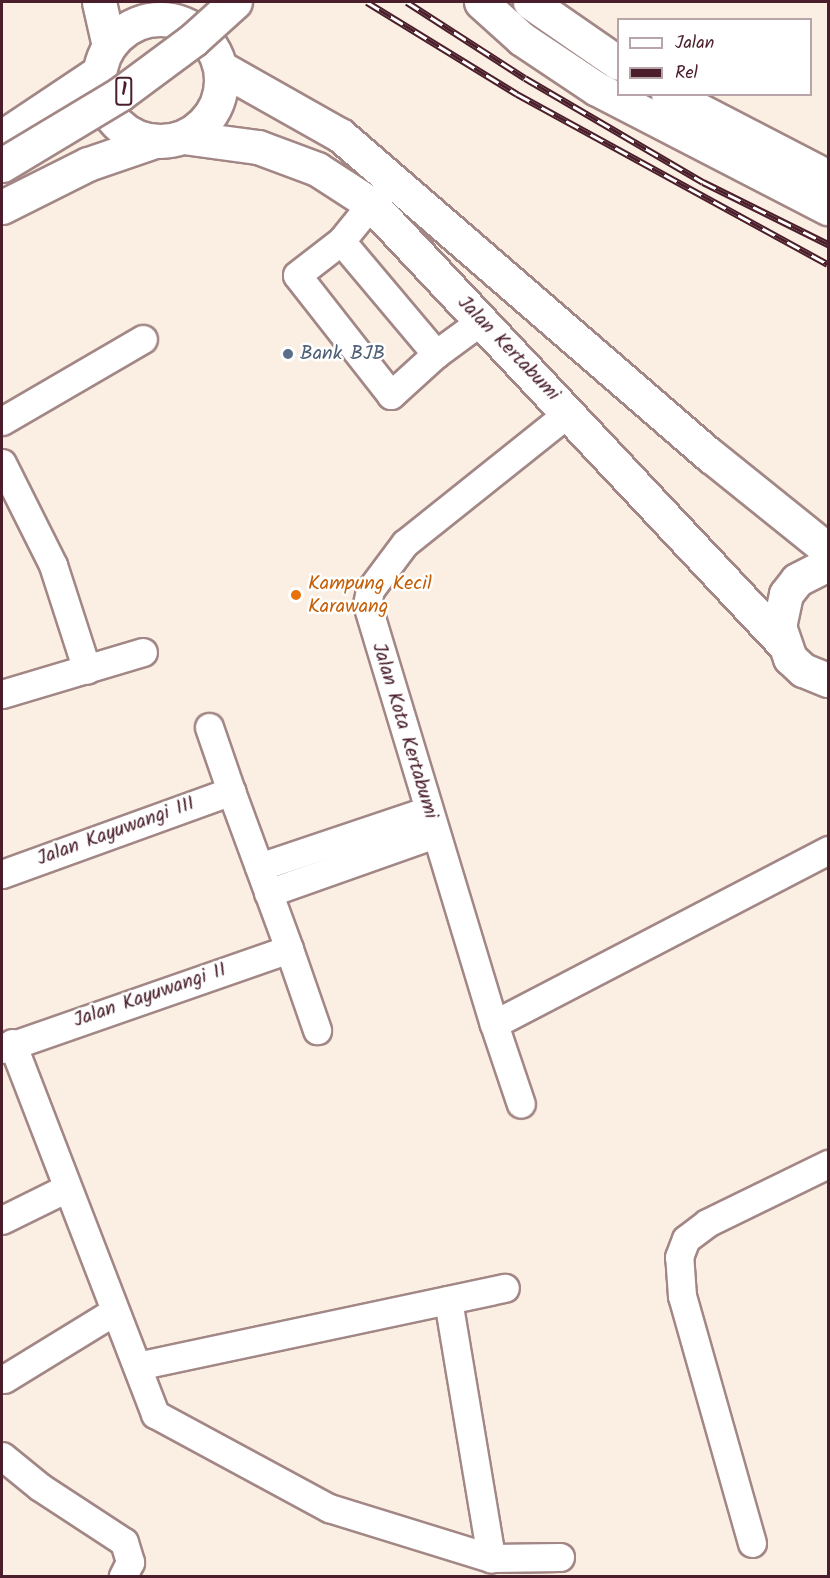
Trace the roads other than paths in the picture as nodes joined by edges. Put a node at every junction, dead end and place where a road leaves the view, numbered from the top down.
1 (99, 2) edge
2 (235, 2) edge
3 (481, 2) edge
4 (530, 2) edge
5 (177, 13) edge
6 (104, 59) junction
7 (617, 62) edge
8 (221, 68) junction
9 (672, 96) edge
10 (2, 137) edge
11 (169, 139) junction
12 (2, 165) edge
13 (828, 177) edge
14 (2, 192) edge
15 (2, 201) edge
16 (371, 204) junction
17 (2, 207) edge
18 (828, 208) edge
19 (341, 241) junction
20 (481, 321) junction
21 (143, 339) dead end
22 (436, 354) junction
23 (568, 413) junction
24 (2, 421) edge
25 (2, 463) edge
26 (828, 550) edge
27 (828, 564) edge
28 (783, 643) junction
29 (143, 652) dead end
30 (87, 669) junction
31 (825, 685) edge
32 (2, 694) edge
33 (209, 727) dead end
34 (231, 791) junction
35 (431, 822) junction
36 (828, 850) edge
37 (259, 867) junction
38 (2, 874) edge
39 (268, 893) junction
40 (289, 950) junction
41 (494, 1024) junction
42 (316, 1030) dead end
43 (7, 1046) edge
44 (521, 1104) dead end
45 (828, 1164) edge
46 (67, 1188) junction
47 (2, 1220) edge
48 (505, 1288) dead end
49 (448, 1300) junction
50 (115, 1311) junction
51 (137, 1366) junction
52 (4, 1379) dead end
53 (2, 1456) edge
54 (752, 1543) dead end
55 (560, 1557) dead end
56 (491, 1558) junction
57 (123, 1576) edge

1 - 6 main road
2 - 12 main road, 1, bridge
3 - 18 main road
4 - 7 main road
5 - 6 main road
5 - 8 main road
6 - 10 main road
6 - 11 main road
8 - 11 main road
8 - 26 main road
9 - 13 main road
11 - 16 main road, Jalan Kertabumi
11 - 17 main road
14 - 15 main road
16 - 19 street
16 - 20 main road, Jalan Kertabumi
19 - 22 street
19 - 22 street
20 - 22 street
20 - 23 main road, Jalan Kertabumi
21 - 24 street
23 - 28 main road, Jalan Kertabumi
23 - 35 street, Jalan Kota Kertabumi
25 - 30 street
27 - 28 main road
28 - 31 main road, Jalan Kertabumi
29 - 30 street
30 - 32 street
33 - 34 street
34 - 37 street
34 - 38 street, Jalan Kayuwangi III
35 - 37 street
35 - 39 street
35 - 41 street, Jalan Kota Kertabumi
36 - 41 street
37 - 39 street
39 - 40 street
40 - 42 street
40 - 43 street, Jalan Kayuwangi II
41 - 44 street, Jalan Kota Kertabumi
43 - 46 street
45 - 54 street
46 - 47 street
46 - 50 street
48 - 49 street
49 - 51 street
49 - 56 street
50 - 51 street
50 - 52 street
51 - 56 street
53 - 57 street
55 - 56 street

